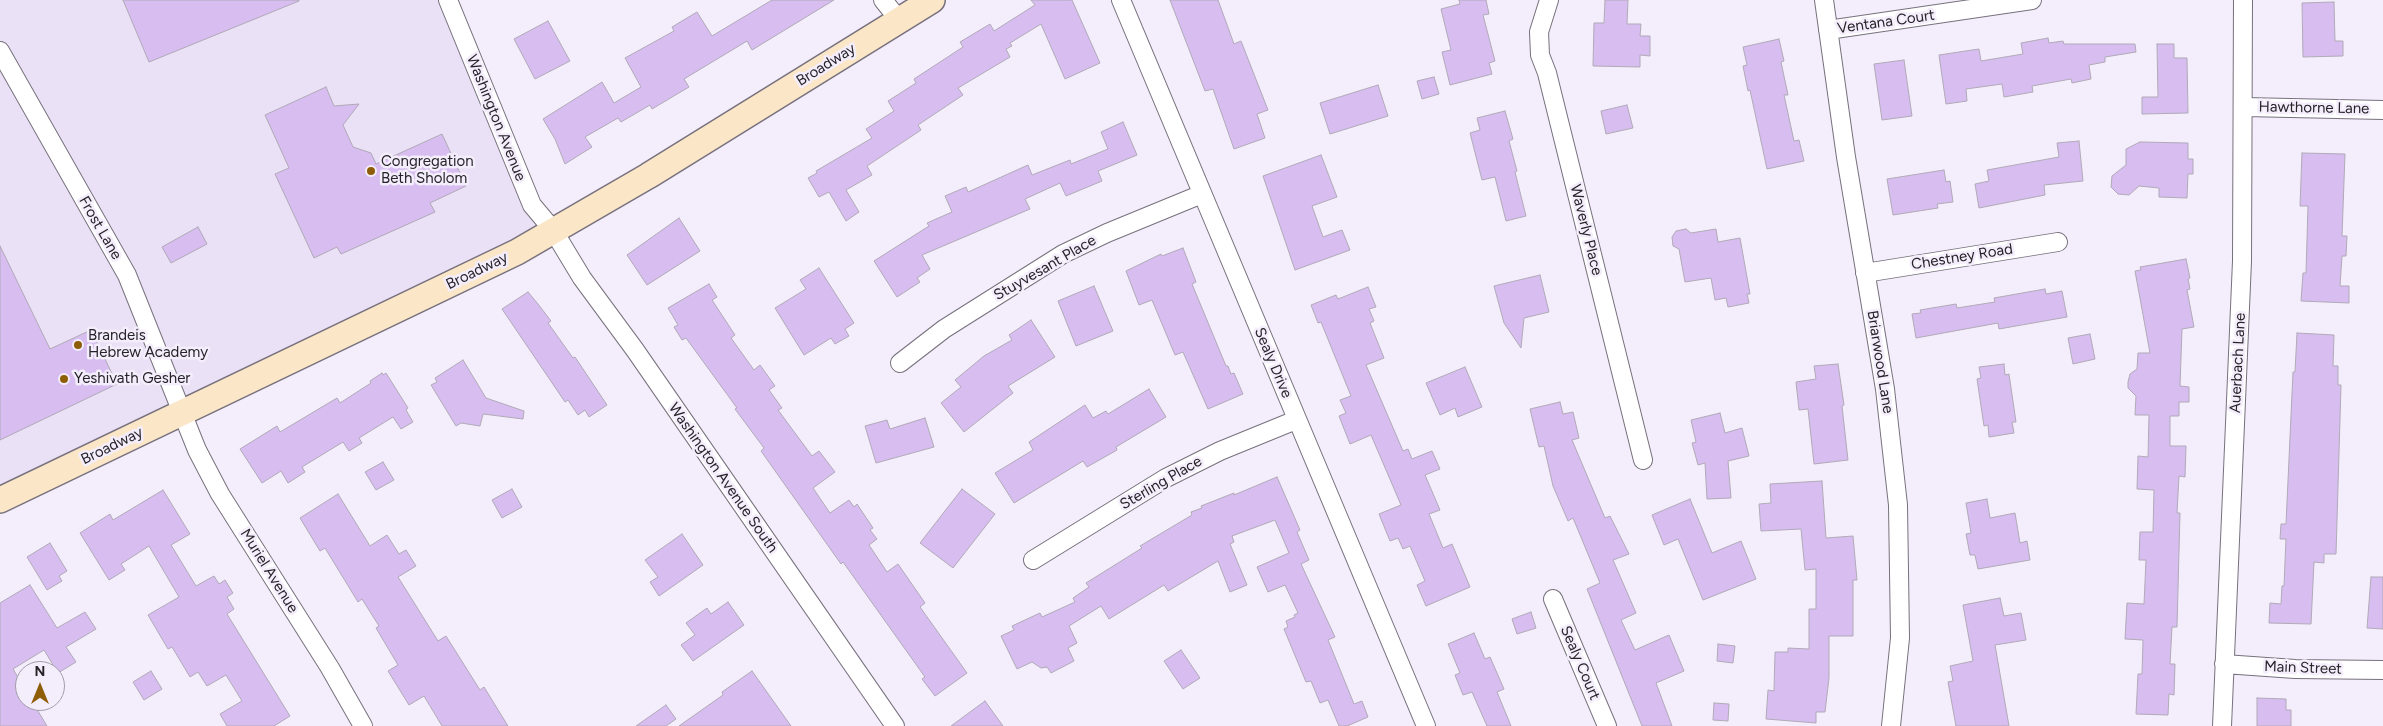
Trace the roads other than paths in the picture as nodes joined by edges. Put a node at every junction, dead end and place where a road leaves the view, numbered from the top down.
1 (448, 0) edge
2 (883, 0) edge
3 (932, 0) edge
4 (1121, 0) edge
5 (1549, 0) edge
6 (1824, 0) edge
7 (2032, 0) edge
8 (2243, 0) edge
9 (899, 20) junction
10 (1828, 30) junction
11 (0, 51) edge
12 (2244, 107) junction
13 (2383, 110) edge
14 (1202, 194) junction
15 (553, 230) junction
16 (2058, 242) dead end
17 (1865, 273) junction
18 (900, 363) dead end
19 (184, 412) junction
20 (1296, 420) junction
21 (1643, 460) dead end
22 (0, 500) edge
23 (1033, 560) dead end
24 (1553, 600) dead end
25 (2224, 664) junction
26 (2383, 670) edge
27 (363, 726) edge
28 (896, 726) edge
29 (1426, 726) edge
30 (1607, 726) edge
31 (1891, 726) edge
32 (2222, 726) edge

1 - 15 street, Washington Avenue
2 - 9 street
3 - 9 main road, Broadway
4 - 14 street, Sealy Drive
5 - 21 street, Waverly Place
6 - 10 street, Briarwood Lane
7 - 10 street, Ventana Court
8 - 12 street, Auerbach Lane
9 - 15 main road, Broadway
10 - 17 street, Briarwood Lane
11 - 19 street, Frost Lane
12 - 13 street, Hawthorne Lane
12 - 25 street, Auerbach Lane
14 - 18 street, Stuyvesant Place
14 - 20 street, Sealy Drive
15 - 19 main road, Broadway
15 - 28 street, Washington Avenue South
16 - 17 street, Chestney Road
17 - 31 street, Briarwood Lane
19 - 22 main road, Broadway
19 - 27 street, Muriel Avenue
20 - 23 street, Sterling Place
20 - 29 street, Sealy Drive
24 - 30 street, Sealy Court
25 - 26 street, Main Street
25 - 32 street, Auerbach Lane

